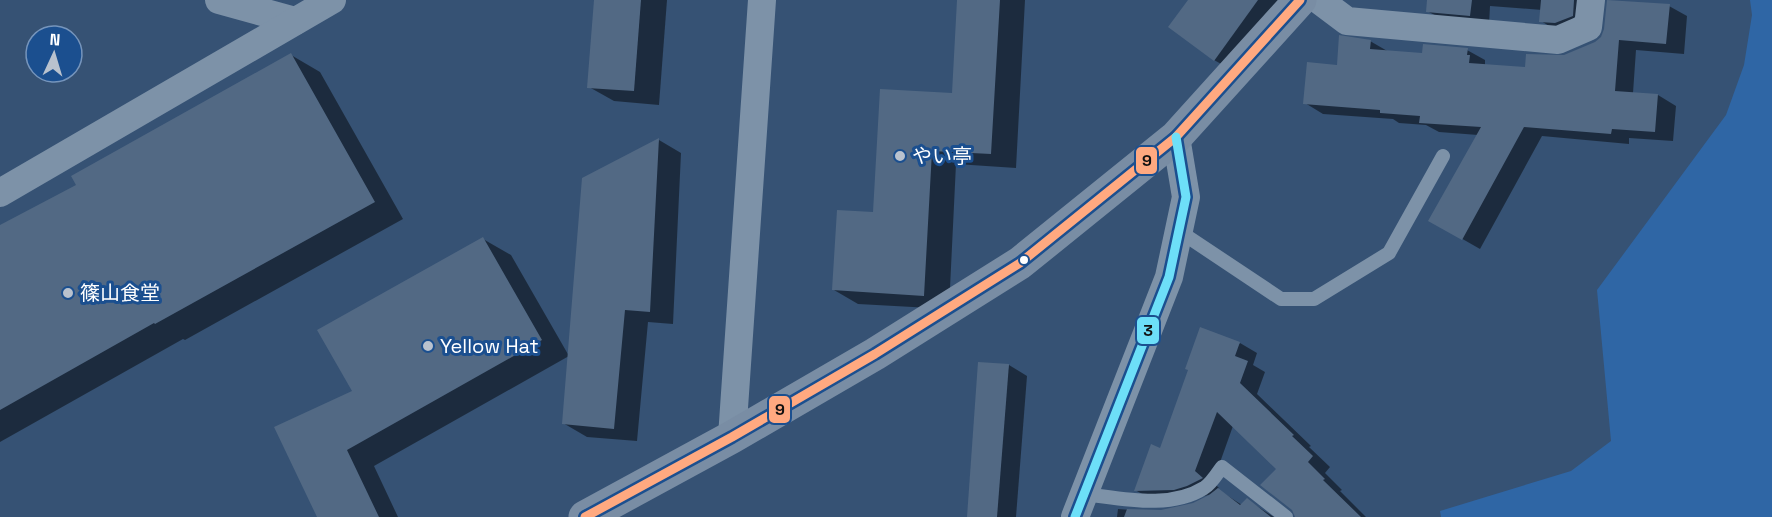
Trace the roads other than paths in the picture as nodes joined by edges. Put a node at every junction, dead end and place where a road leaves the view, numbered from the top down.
1 (219, 0) edge
2 (332, 0) edge
3 (762, 0) edge
4 (1300, 0) edge
5 (1319, 0) edge
6 (1591, 0) edge
7 (295, 21) junction
8 (1176, 137) junction
9 (1443, 156) dead end
10 (0, 193) edge
11 (1179, 231) junction
12 (732, 437) junction
13 (1079, 506) edge
14 (585, 517) edge
15 (1286, 517) edge

1 - 7 street
2 - 7 street
3 - 12 street
4 - 8 main road
5 - 6 street
7 - 10 street
8 - 11 street
8 - 12 main road
9 - 11 lane
11 - 13 street
12 - 14 main road
13 - 15 lane

